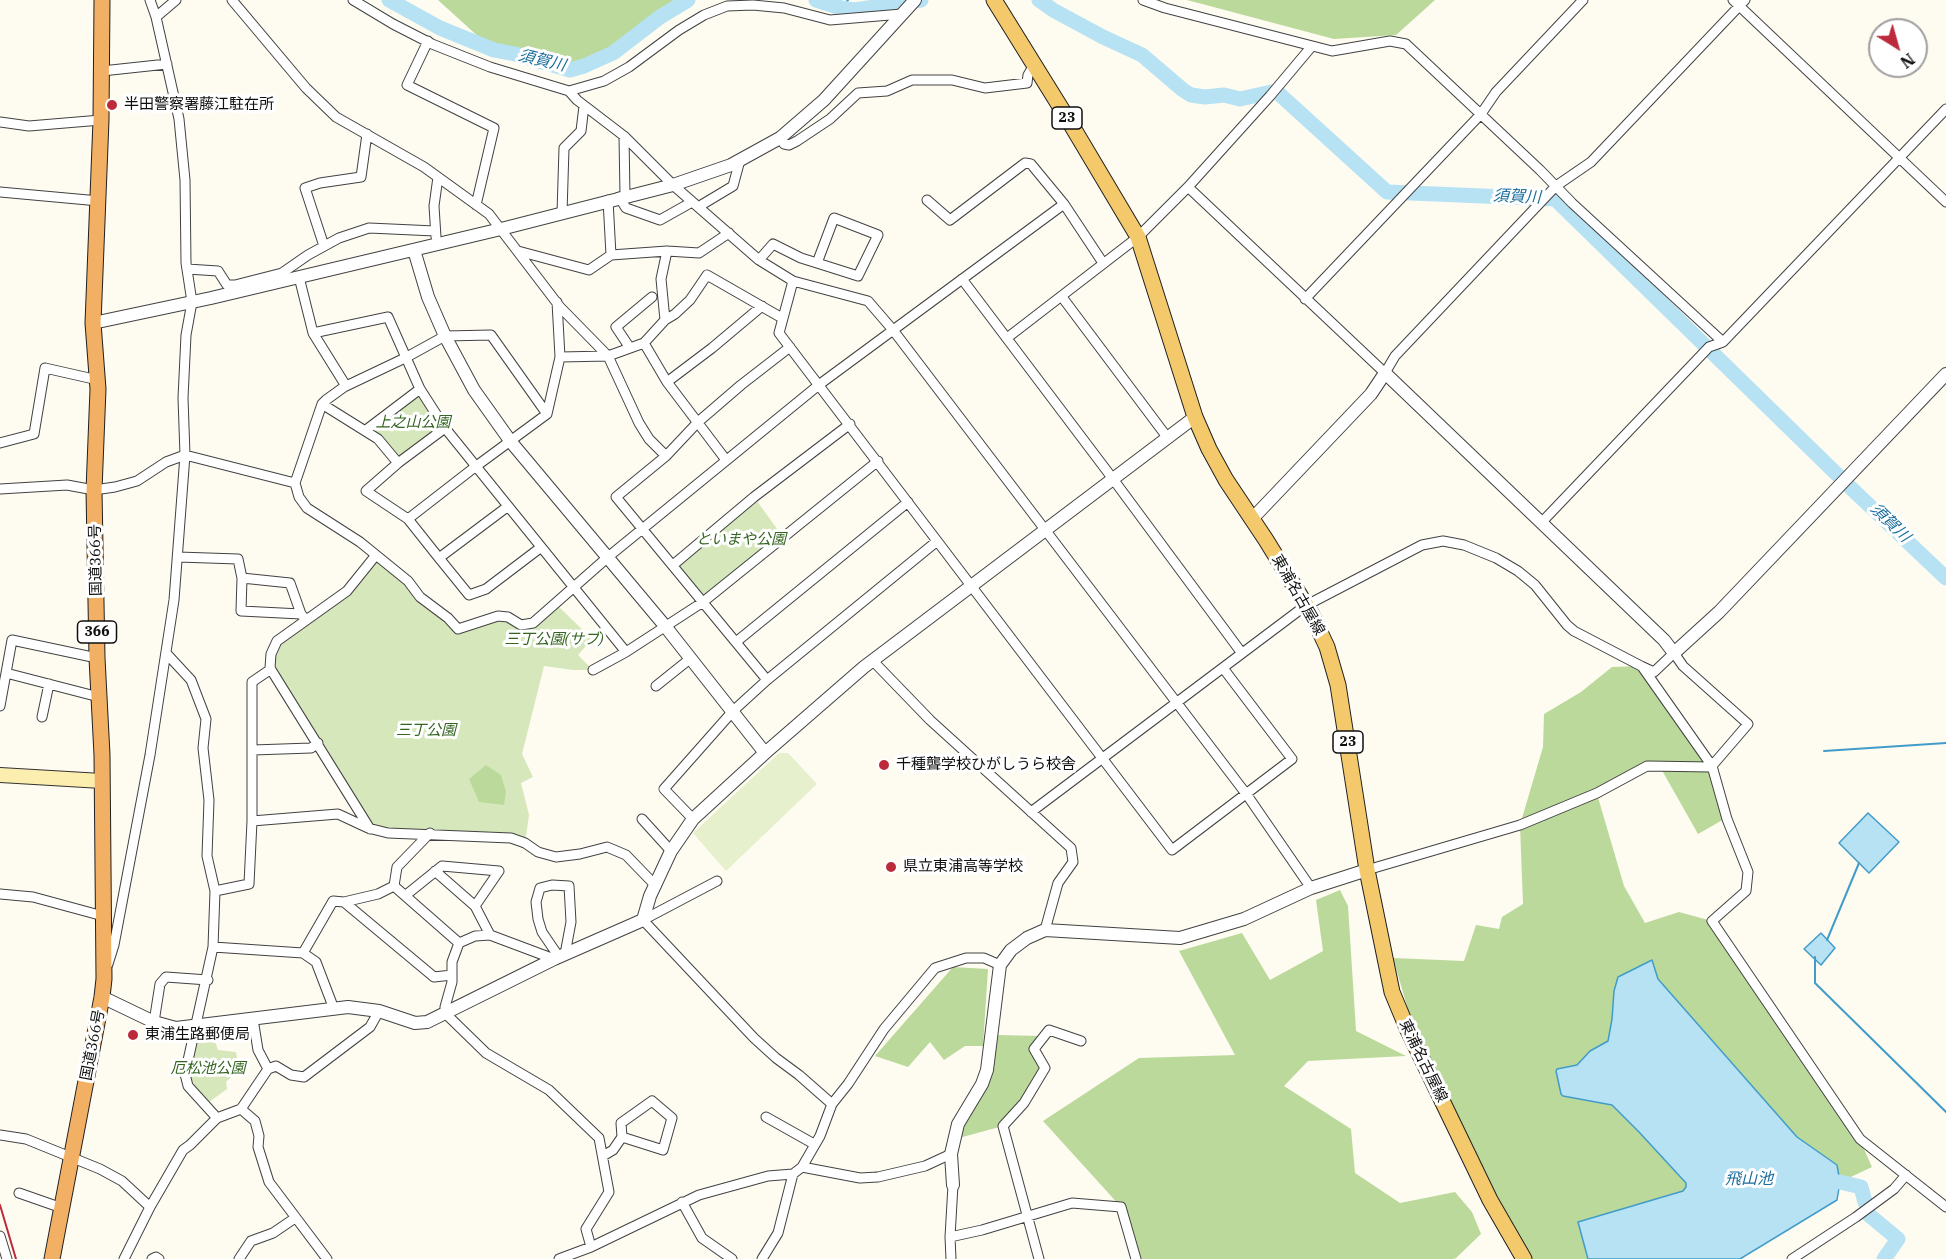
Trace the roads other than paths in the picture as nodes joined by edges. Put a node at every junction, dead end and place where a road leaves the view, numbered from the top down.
1 (102, 0) edge
2 (150, 0) edge
3 (176, 0) edge
4 (232, 0) edge
5 (353, 0) edge
6 (915, 0) edge
7 (994, 0) edge
8 (1143, 0) edge
9 (1583, 0) edge
10 (1739, 2) edge
11 (902, 14) junction
12 (156, 17) junction
13 (428, 41) junction
14 (1312, 46) junction
15 (167, 64) junction
16 (1034, 65) junction
17 (102, 71) junction
18 (570, 91) junction
19 (584, 106) junction
20 (1946, 108) edge
21 (1481, 114) junction
22 (101, 120) junction
23 (0, 122) edge
24 (367, 134) junction
25 (624, 136) junction
26 (780, 138) junction
27 (1899, 157) junction
28 (740, 160) junction
29 (438, 177) junction
30 (673, 184) junction
31 (1556, 186) junction
32 (1188, 187) junction
33 (0, 192) edge
34 (617, 198) junction
35 (927, 200) dead end
36 (99, 201) junction
37 (1946, 202) edge
38 (696, 204) junction
39 (1064, 204) junction
40 (476, 205) junction
41 (562, 213) junction
42 (501, 229) junction
43 (435, 231) junction
44 (729, 233) junction
45 (1138, 237) junction
46 (436, 245) junction
47 (324, 246) junction
48 (414, 250) junction
49 (518, 251) junction
50 (667, 251) junction
51 (611, 255) junction
52 (759, 260) junction
53 (817, 263) junction
54 (1103, 263) junction
55 (187, 269) junction
56 (299, 277) junction
57 (962, 279) junction
58 (793, 281) junction
59 (652, 297) dead end
60 (1062, 297) junction
61 (1305, 299) junction
62 (192, 302) junction
63 (557, 302) junction
64 (762, 306) junction
65 (782, 318) junction
66 (665, 320) junction
67 (93, 323) junction
68 (893, 330) junction
69 (313, 333) junction
70 (445, 336) junction
71 (1007, 338) junction
72 (1723, 342) junction
73 (644, 343) junction
74 (790, 347) junction
75 (630, 348) junction
76 (608, 356) junction
77 (560, 357) junction
78 (405, 358) junction
79 (1385, 373) junction
80 (1946, 374) edge
81 (98, 380) junction
82 (666, 382) junction
83 (820, 384) junction
84 (346, 386) junction
85 (420, 389) junction
86 (322, 404) junction
87 (548, 414) junction
88 (1195, 417) junction
89 (698, 422) junction
90 (850, 424) junction
91 (445, 428) junction
92 (366, 430) junction
93 (1167, 437) junction
94 (511, 442) junction
95 (0, 444) edge
96 (185, 455) junction
97 (666, 456) junction
98 (726, 460) junction
99 (878, 461) junction
100 (398, 463) junction
101 (475, 467) junction
102 (1113, 479) junction
103 (295, 483) junction
104 (0, 489) edge
105 (94, 490) junction
106 (908, 502) junction
107 (507, 507) junction
108 (408, 519) junction
109 (1252, 519) junction
110 (1541, 523) junction
111 (642, 529) junction
112 (1045, 531) junction
113 (936, 542) junction
114 (540, 548) junction
115 (376, 555) junction
116 (178, 557) junction
117 (608, 557) junction
118 (439, 558) junction
119 (673, 565) junction
120 (242, 578) junction
121 (972, 586) junction
122 (573, 587) junction
123 (703, 602) junction
124 (1305, 606) junction
125 (303, 617) junction
126 (665, 626) junction
127 (736, 642) junction
128 (626, 652) junction
129 (1241, 652) junction
130 (166, 653) junction
131 (1674, 653) junction
132 (98, 658) junction
133 (691, 658) junction
134 (873, 661) junction
135 (1641, 666) junction
136 (1223, 668) junction
137 (271, 669) junction
138 (593, 670) dead end
139 (6, 673) junction
140 (767, 680) junction
141 (49, 684) junction
142 (656, 686) dead end
143 (99, 697) junction
144 (1176, 703) junction
145 (0, 706) edge
146 (733, 711) junction
147 (42, 717) dead end
148 (318, 743) junction
149 (253, 750) junction
150 (765, 753) junction
151 (1103, 757) junction
152 (1712, 766) junction
153 (0, 776) edge
154 (102, 781) junction
155 (1247, 795) junction
156 (1031, 812) junction
157 (642, 819) dead end
158 (693, 819) junction
159 (252, 822) junction
160 (370, 829) junction
161 (430, 833) junction
162 (671, 851) junction
163 (1367, 870) junction
164 (435, 871) junction
165 (717, 881) dead end
166 (394, 886) junction
167 (656, 886) junction
168 (1311, 888) junction
169 (215, 891) junction
170 (0, 894) edge
171 (406, 895) junction
172 (344, 902) junction
173 (475, 906) junction
174 (103, 916) junction
175 (643, 920) junction
176 (1045, 930) junction
177 (490, 935) junction
178 (459, 943) junction
179 (213, 947) junction
180 (303, 953) junction
181 (560, 957) junction
182 (1000, 965) junction
183 (452, 975) junction
184 (104, 979) junction
185 (207, 980) junction
186 (102, 997) junction
187 (334, 1009) junction
188 (379, 1011) junction
189 (446, 1014) junction
190 (253, 1019) junction
191 (154, 1022) junction
192 (196, 1026) junction
193 (1081, 1041) dead end
194 (268, 1069) junction
195 (832, 1104) junction
196 (241, 1109) junction
197 (217, 1118) junction
198 (766, 1118) dead end
199 (0, 1135) edge
200 (622, 1137) junction
201 (814, 1144) junction
202 (951, 1154) junction
203 (603, 1156) junction
204 (70, 1157) junction
205 (802, 1167) junction
206 (793, 1174) junction
207 (1906, 1175) junction
208 (953, 1185) joint
209 (19, 1193) dead end
210 (682, 1202) junction
211 (1946, 1207) edge
212 (62, 1208) junction
213 (150, 1208) junction
214 (1028, 1217) junction
215 (295, 1218) junction
216 (0, 1236) edge
217 (950, 1237) junction
218 (591, 1247) junction
219 (126, 1256) edge
220 (7, 1259) edge
221 (52, 1259) edge
222 (137, 1259) edge
223 (152, 1259) edge
224 (159, 1259) edge
225 (239, 1259) edge
226 (327, 1259) edge
227 (559, 1259) edge
228 (732, 1259) edge
229 (762, 1259) edge
230 (951, 1259) edge
231 (1039, 1259) edge
232 (1136, 1259) edge
233 (1524, 1259) edge
234 (1792, 1259) edge

1 - 17 highway, 国道366号 / 366
2 - 12 street
3 - 12 street
4 - 24 street
5 - 13 street
6 - 11 street
7 - 16 main road, 東浦名古屋線 / 23
8 - 14 street
9 - 21 street
10 - 27 street
10 - 31 street
11 - 18 street
11 - 26 street
12 - 15 street
13 - 18 street
13 - 40 street
14 - 21 street
14 - 32 street
15 - 17 street
15 - 55 street
16 - 26 street
16 - 45 main road, 東浦名古屋線 / 23
17 - 22 highway, 国道366号 / 366
18 - 19 street
19 - 25 street
19 - 41 street
20 - 27 street
21 - 31 street
21 - 61 street
22 - 23 street
22 - 36 highway, 国道366号 / 366
24 - 29 street
24 - 47 street
25 - 30 street
25 - 34 street
26 - 28 street
27 - 37 street
27 - 72 street
28 - 30 street
28 - 38 street
29 - 40 street
29 - 43 street
30 - 34 street
30 - 38 street
31 - 72 street
31 - 79 street
32 - 45 street
32 - 61 street
33 - 36 street
34 - 38 street
34 - 41 street
34 - 51 street
35 - 39 street
36 - 67 highway, 国道366号 / 366
38 - 44 street
39 - 54 street
39 - 57 street
40 - 42 street
41 - 42 street
42 - 46 street
42 - 49 street
43 - 46 street
43 - 47 street
44 - 50 street
44 - 52 street
45 - 54 street
45 - 88 main road, 東浦名古屋線 / 23
46 - 48 street
47 - 55 street
48 - 56 street
48 - 70 street
49 - 51 street
49 - 63 street
50 - 51 street
50 - 66 street
52 - 53 street
52 - 58 street
53 - 53 street
54 - 60 street
55 - 62 street
56 - 62 street
56 - 69 street
57 - 68 street
57 - 71 street
58 - 65 street
58 - 68 street
59 - 75 street
60 - 71 street
60 - 93 street
61 - 79 street
62 - 67 street
62 - 96 street
63 - 76 street
63 - 77 street
64 - 65 street
64 - 66 street
64 - 82 street
65 - 74 street
66 - 73 street
67 - 81 highway, 国道366号 / 366
68 - 83 street
68 - 112 street
69 - 78 street
69 - 84 street
70 - 78 street
70 - 87 street
70 - 94 street
71 - 102 street
72 - 110 street
73 - 75 street
73 - 82 street
74 - 83 street
74 - 89 street
75 - 76 street
76 - 77 street
76 - 97 street
77 - 87 street
78 - 84 street
78 - 85 street
79 - 109 street
79 - 110 street
80 - 131 street
81 - 95 street
81 - 105 highway, 国道366号 / 366
82 - 89 street
83 - 90 street
83 - 98 street
84 - 86 street
85 - 91 street
85 - 92 street
86 - 92 street
86 - 103 street
87 - 94 street
88 - 93 street
88 - 109 main road, 東浦名古屋線 / 23
89 - 97 street
89 - 98 street
90 - 99 street
90 - 119 street
91 - 100 street
91 - 101 street
92 - 100 street
93 - 102 street
94 - 101 street
94 - 117 street
96 - 103 street
96 - 105 street
96 - 116 street
97 - 111 street
98 - 111 street
99 - 106 street
99 - 123 street
100 - 108 street
101 - 107 street
101 - 108 street
102 - 112 street
102 - 129 street
103 - 115 street
104 - 105 street
105 - 132 highway, 国道366号 / 366
106 - 113 street
106 - 127 street
107 - 114 street
107 - 118 street
108 - 118 street
109 - 124 main road, 東浦名古屋線 / 23
110 - 131 street
111 - 117 street
111 - 119 street
112 - 121 street
112 - 144 street
113 - 121 street
113 - 140 street
114 - 118 street
114 - 122 street
115 - 122 street
115 - 125 street
116 - 120 street
116 - 130 street
117 - 122 street
117 - 126 street
119 - 123 street
120 - 125 street
120 - 125 street
121 - 134 street
121 - 151 street
122 - 128 street
123 - 126 street
123 - 127 street
124 - 129 street
124 - 135 street
124 - 163 main road, 東浦名古屋線 / 23
125 - 137 street
126 - 128 street
126 - 133 street
127 - 140 street
128 - 138 street
129 - 136 street
130 - 169 street
130 - 184 street
131 - 135 street
131 - 152 street
132 - 139 street
132 - 143 highway, 国道366号 / 366
133 - 142 street
133 - 146 street
134 - 150 street
134 - 156 street
135 - 152 street
136 - 144 street
136 - 155 street
137 - 148 street
137 - 149 street
139 - 141 street
139 - 145 street
140 - 146 street
141 - 143 street
141 - 147 street
143 - 154 highway, 国道366号 / 366
144 - 151 street
144 - 155 street
146 - 150 street
146 - 158 street
148 - 149 street
148 - 160 street
149 - 159 street
150 - 158 street
151 - 155 street
151 - 156 street
152 - 163 street
152 - 207 street
153 - 154 main road
154 - 174 highway, 国道366号 / 366
155 - 168 street
156 - 176 street
157 - 162 street
158 - 162 street
159 - 160 street
159 - 169 street
160 - 161 street
161 - 166 street
161 - 167 street
162 - 167 street
163 - 168 street
163 - 233 main road, 東浦名古屋線 / 23
164 - 171 street
164 - 173 street
164 - 173 street
165 - 175 street
166 - 171 street
166 - 172 street
167 - 175 street
168 - 176 street
169 - 179 street
170 - 174 street
171 - 178 street
172 - 180 street
172 - 183 street
173 - 177 street
174 - 184 highway, 国道366号 / 366
175 - 181 street
175 - 195 street
176 - 182 street
177 - 178 street
177 - 181 street
178 - 183 street
179 - 180 street
179 - 185 street
180 - 187 street
181 - 181 street
181 - 189 street
182 - 195 street
182 - 202 street
183 - 189 street
184 - 186 highway, 国道366号 / 366
185 - 191 street
185 - 192 street
186 - 191 street
186 - 204 highway, 国道366号 / 366
187 - 188 street
187 - 190 street
188 - 189 street
188 - 194 street
189 - 203 street
190 - 192 street
190 - 194 street
191 - 192 street
192 - 197 street
193 - 214 street
194 - 196 street
195 - 201 street
196 - 197 street
196 - 215 street
197 - 213 street
198 - 201 street
199 - 204 street
200 - 200 street
200 - 203 street
201 - 205 street
202 - 205 street
202 - 208 street
203 - 218 street
204 - 212 highway, 国道366号 / 366
204 - 213 street
205 - 206 street
206 - 210 street
206 - 229 street
207 - 211 street
207 - 234 street
208 - 217 street
209 - 212 street
210 - 218 street
210 - 228 street
212 - 221 highway, 国道366号 / 366
213 - 219 street
214 - 217 street
214 - 231 street
214 - 232 street
215 - 225 street
215 - 226 street
216 - 220 street
217 - 230 street
218 - 227 street
219 - 222 street
223 - 224 street

